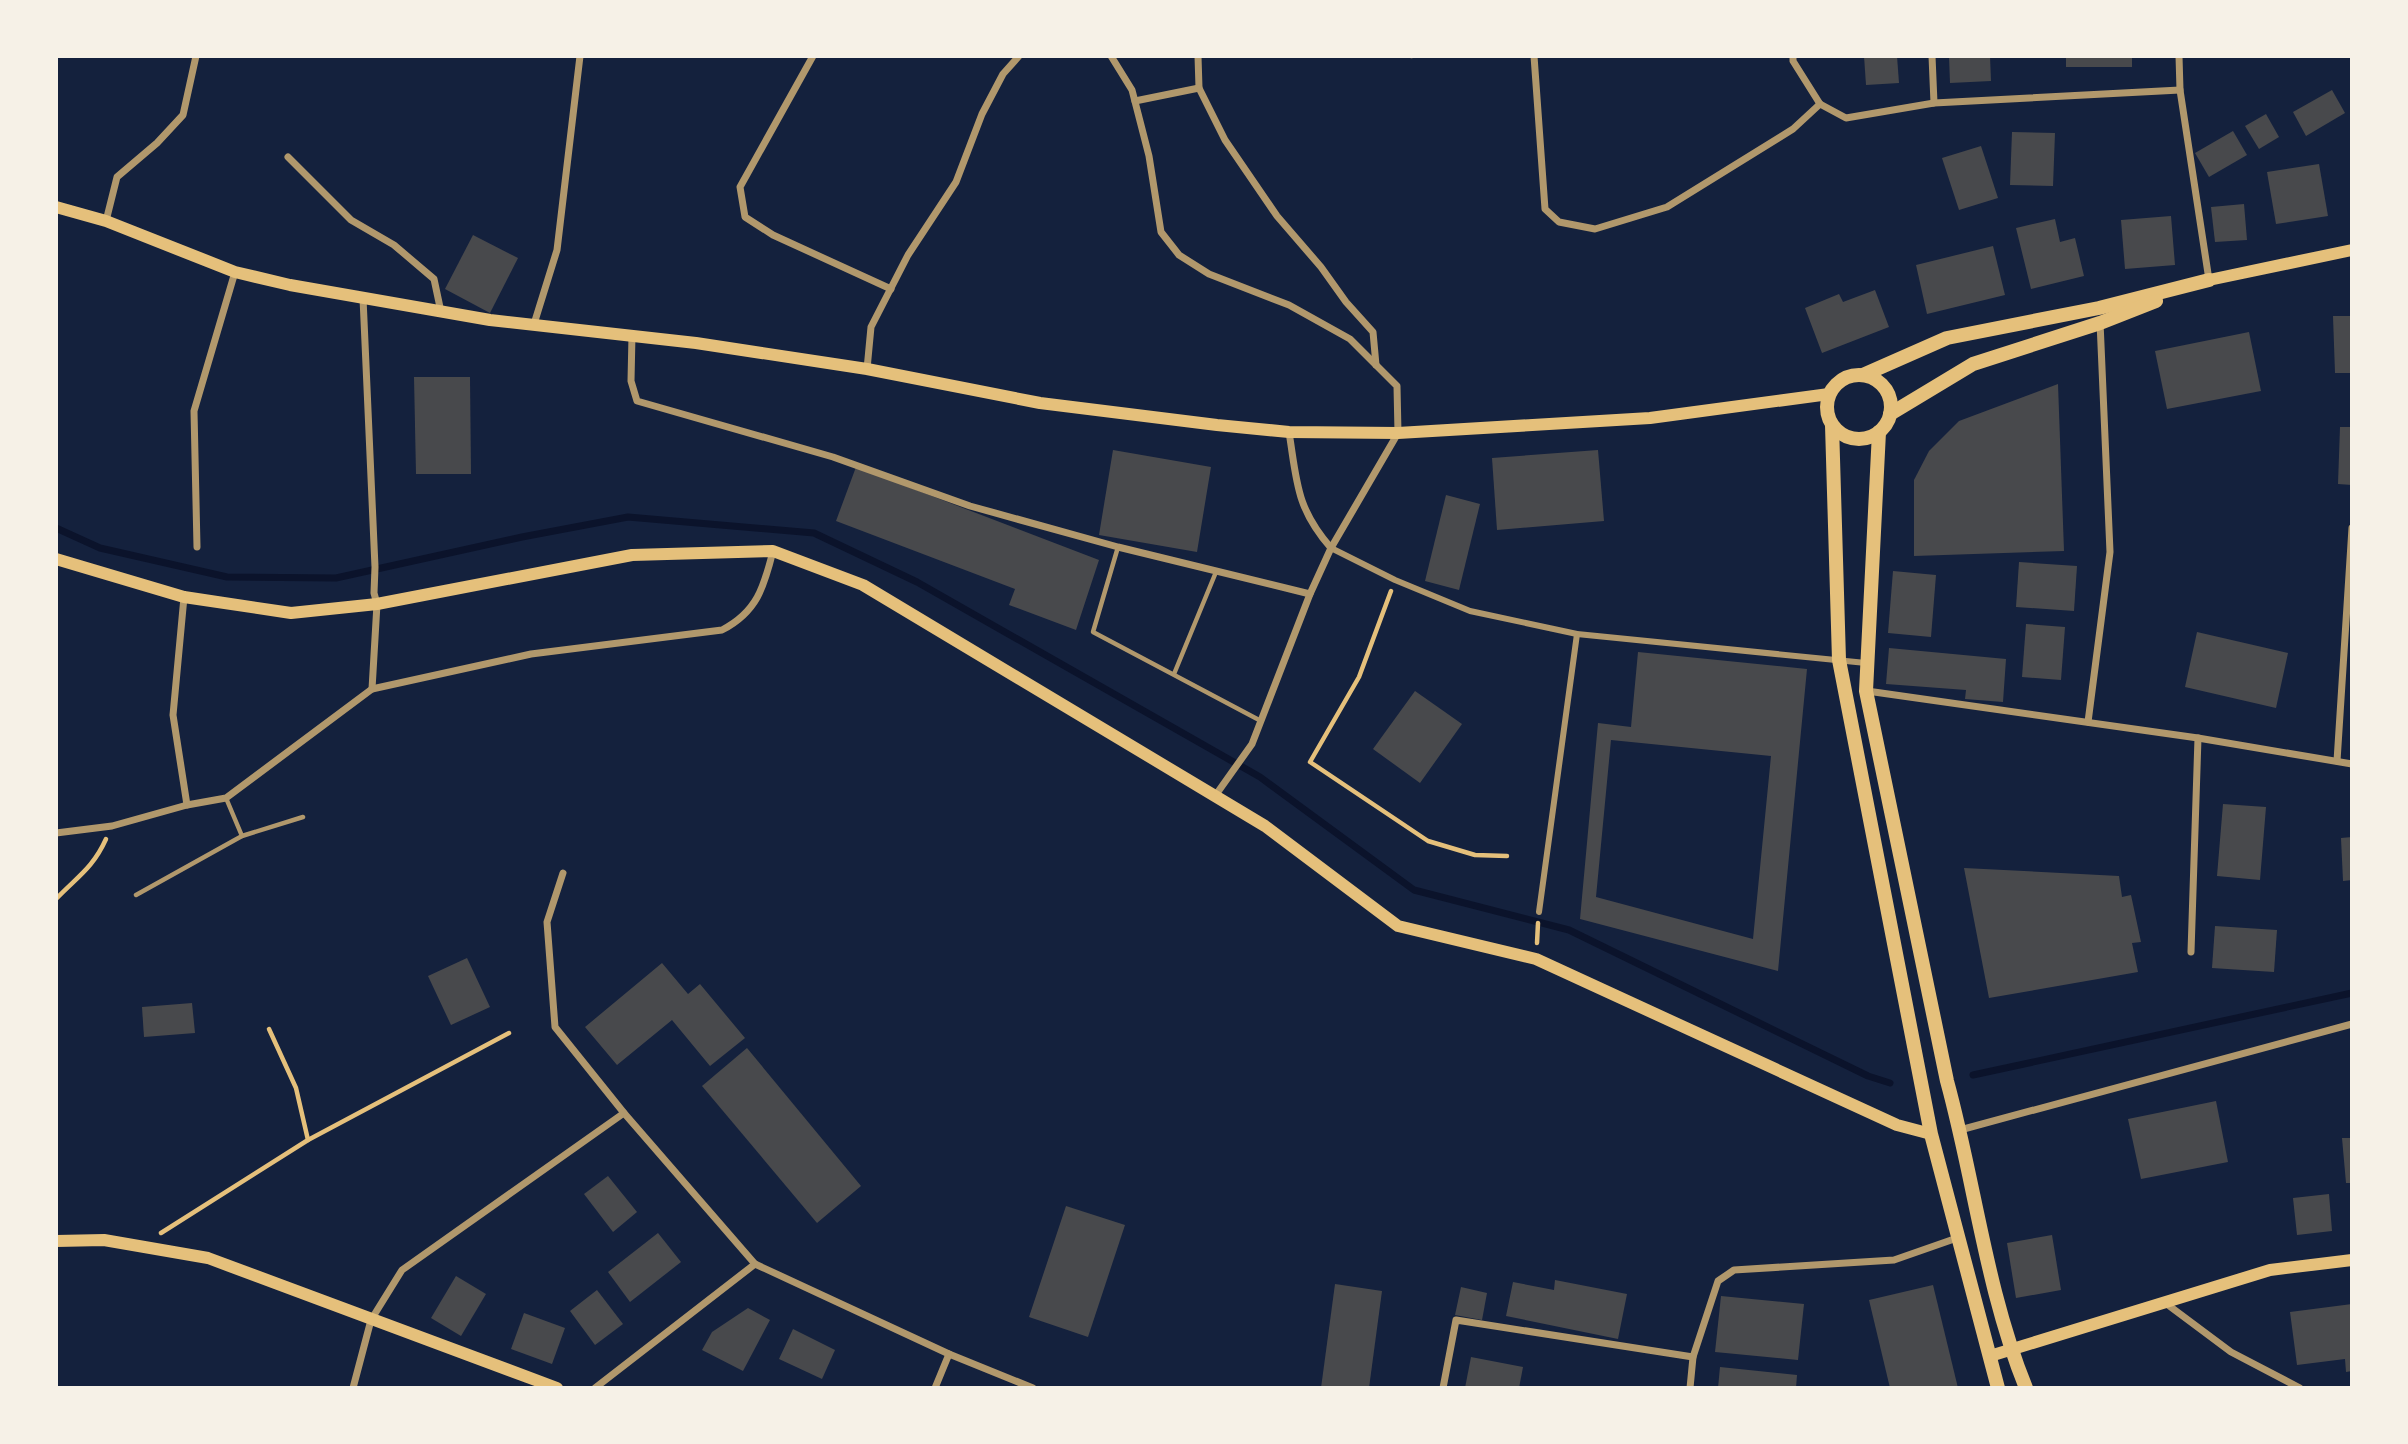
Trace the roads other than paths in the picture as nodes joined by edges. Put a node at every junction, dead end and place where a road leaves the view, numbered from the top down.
1 (196, 56) edge
2 (580, 56) edge
3 (813, 56) edge
4 (1019, 56) edge
5 (1111, 56) edge
6 (1198, 56) edge
7 (1534, 56) edge
8 (1793, 56) edge
9 (1932, 56) edge
10 (2179, 56) edge
11 (1199, 88) junction
12 (2180, 90) junction
13 (1135, 101) junction
14 (1934, 103) junction
15 (1820, 104) junction
16 (288, 157) dead end
17 (56, 207) edge
18 (106, 221) junction
19 (2352, 250) edge
20 (235, 272) junction
21 (2209, 281) junction
22 (891, 289) junction
23 (363, 298) junction
24 (2099, 308) junction
25 (441, 312) junction
26 (2100, 323) junction
27 (534, 324) junction
28 (632, 335) junction
29 (1376, 365) junction
30 (866, 369) junction
31 (1863, 375) junction
32 (1829, 394) junction
33 (1890, 414) junction
34 (1832, 425) junction
35 (1289, 432) junction
36 (1879, 432) junction
37 (1398, 433) junction
38 (2352, 528) edge
39 (197, 547) dead end
40 (1118, 547) junction
41 (1331, 548) junction
42 (773, 551) junction
43 (56, 559) edge
44 (1216, 571) junction
45 (1310, 594) junction
46 (184, 597) junction
47 (376, 598) junction
48 (1577, 634) junction
49 (1839, 660) junction
50 (1866, 663) junction
51 (1174, 674) junction
52 (372, 689) junction
53 (1866, 691) junction
54 (1261, 721) junction
55 (2088, 722) junction
56 (2198, 737) junction
57 (2337, 761) junction
58 (2352, 764) edge
59 (1215, 796) junction
60 (226, 798) junction
61 (187, 805) junction
62 (303, 817) dead end
63 (56, 833) edge
64 (242, 836) junction
65 (563, 873) dead end
66 (136, 895) dead end
67 (1539, 912) dead end
68 (2191, 952) dead end
69 (2352, 1024) edge
70 (624, 1113) junction
71 (1960, 1130) junction
72 (1931, 1134) junction
73 (1957, 1238) junction
74 (56, 1241) edge
75 (2352, 1260) edge
76 (755, 1264) junction
77 (2164, 1301) junction
78 (371, 1320) junction
79 (2010, 1349) junction
80 (949, 1354) junction
81 (1990, 1356) junction
82 (1693, 1357) junction
83 (353, 1388) edge
84 (557, 1388) edge
85 (595, 1388) edge
86 (935, 1388) edge
87 (1033, 1388) edge
88 (1443, 1388) edge
89 (1690, 1388) edge
90 (1998, 1388) edge
91 (2026, 1388) edge
92 (2300, 1388) edge

1 - 18 street
2 - 27 street
3 - 22 street
4 - 22 street
5 - 13 street
6 - 11 street
7 - 15 street
8 - 15 street
9 - 14 street
10 - 12 street
11 - 13 street
11 - 29 street
12 - 14 street
12 - 21 street
13 - 29 street
14 - 15 street
16 - 25 street
17 - 18 main road
18 - 20 main road
19 - 21 main road
20 - 23 main road
20 - 39 street
21 - 24 main road
21 - 26 main road
22 - 30 street
23 - 25 main road
23 - 47 street
24 - 26 street
24 - 31 main road
25 - 27 main road
26 - 33 main road
26 - 55 street
27 - 28 main road
28 - 30 main road
28 - 40 street
29 - 37 street
30 - 35 main road
31 - 32 main road
31 - 33 main road
32 - 34 main road
32 - 37 main road
33 - 36 main road
34 - 36 main road
34 - 49 main road
35 - 37 main road
35 - 41 street
36 - 50 main road
37 - 41 street
38 - 57 street
40 - 44 street
40 - 51 lane
41 - 45 street
41 - 48 street
42 - 47 main road
42 - 52 street
42 - 59 main road
43 - 46 main road
44 - 45 street
44 - 51 lane
45 - 54 street
46 - 47 main road
46 - 61 street
47 - 52 street
48 - 49 street
48 - 67 street
49 - 50 street
49 - 72 main road
50 - 53 main road
51 - 54 lane
52 - 60 street
53 - 55 street
53 - 71 main road
54 - 59 street
55 - 56 street
56 - 57 street
56 - 68 street
57 - 58 street
59 - 72 main road
60 - 61 street
60 - 64 lane
61 - 63 street
62 - 64 lane
64 - 66 lane
65 - 70 street
69 - 71 street
70 - 76 street
70 - 78 street
71 - 79 main road
72 - 73 main road
73 - 81 main road
73 - 82 street
74 - 78 main road
75 - 77 main road
76 - 80 street
76 - 85 street
77 - 79 main road
77 - 92 street
78 - 83 street
78 - 84 main road
79 - 81 main road
79 - 91 main road
80 - 86 street
80 - 87 street
81 - 90 main road
82 - 88 street
82 - 89 street

